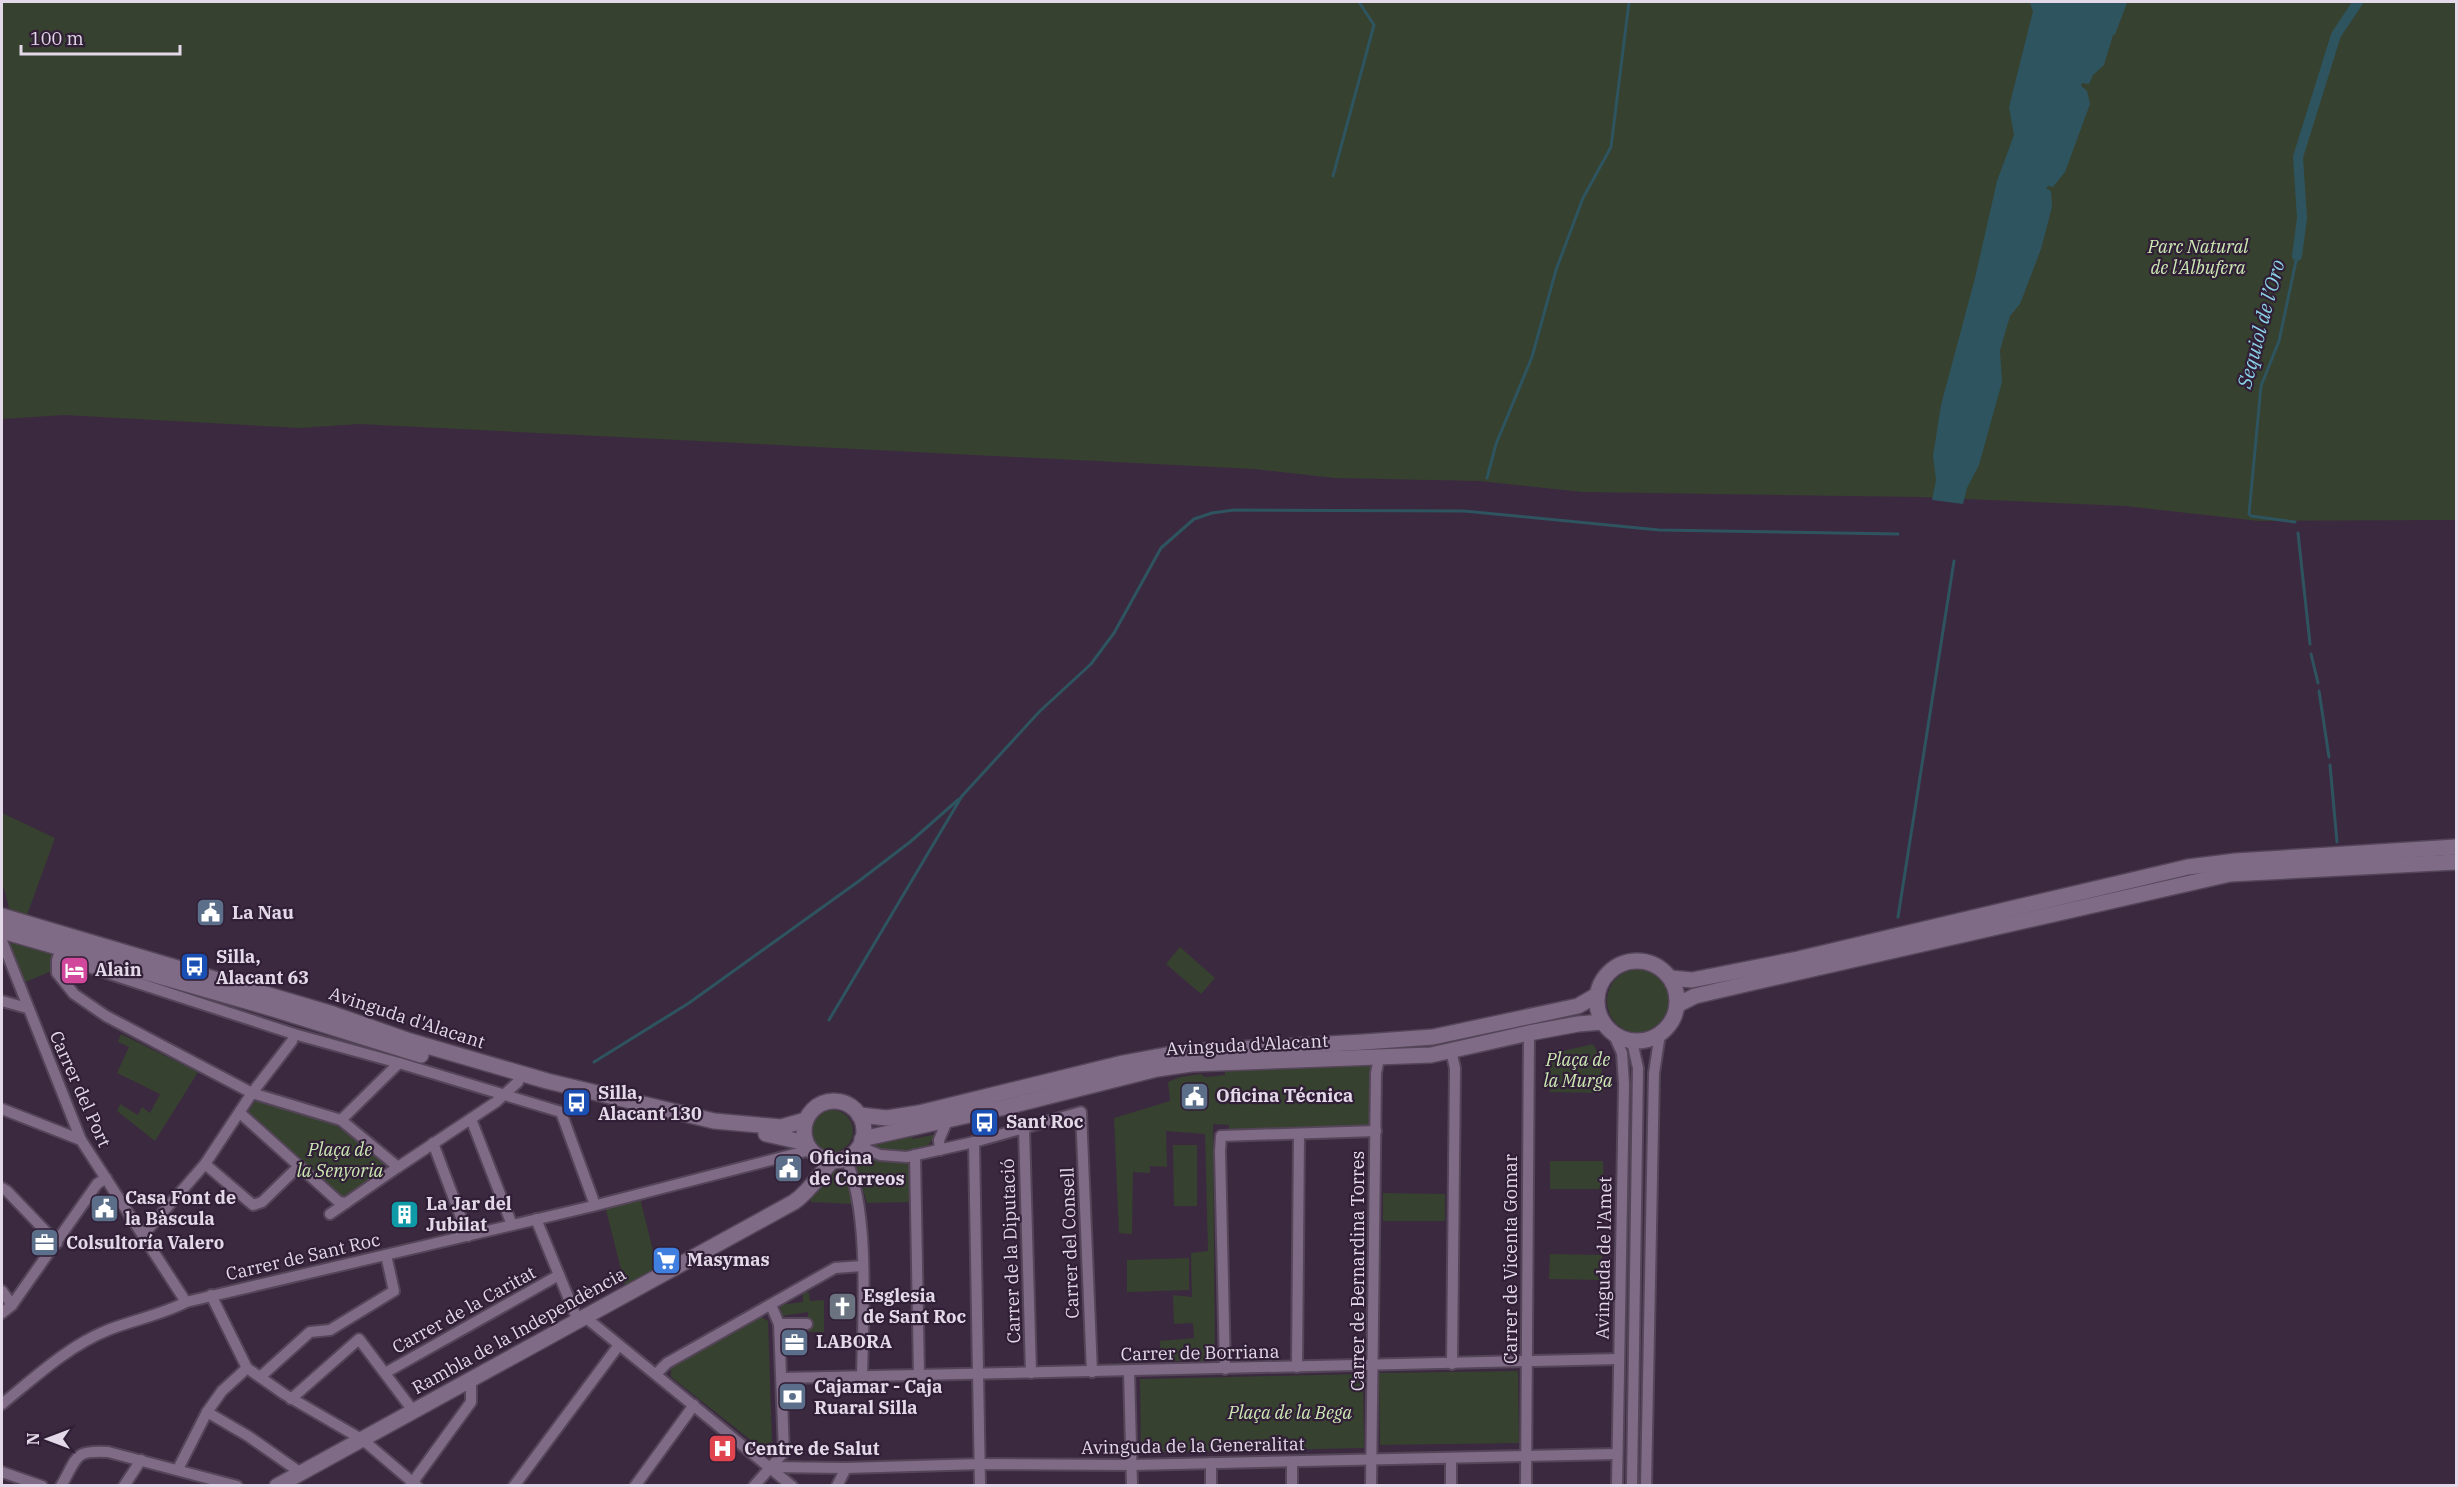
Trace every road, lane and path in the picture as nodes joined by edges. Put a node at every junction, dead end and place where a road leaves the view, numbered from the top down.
1 (2457, 847) edge
2 (2457, 862) edge
3 (2, 916) edge
4 (2, 931) edge
5 (3, 945) edge
6 (60, 952) junction
7 (1670, 978) junction
8 (1598, 995) junction
9 (2, 1001) edge
10 (1677, 1005) junction
11 (27, 1008) junction
12 (1608, 1027) junction
13 (1529, 1033) junction
14 (294, 1034) junction
15 (1660, 1034) junction
16 (1627, 1039) junction
17 (1451, 1051) junction
18 (1379, 1058) junction
19 (399, 1063) junction
20 (518, 1082) junction
21 (252, 1093) junction
22 (502, 1096) junction
23 (2, 1109) edge
24 (240, 1113) junction
25 (859, 1115) junction
26 (471, 1119) junction
27 (341, 1120) junction
28 (806, 1120) junction
29 (947, 1121) junction
30 (1024, 1128) junction
31 (1376, 1131) junction
32 (1299, 1134) junction
33 (81, 1140) junction
34 (861, 1142) junction
35 (974, 1142) junction
36 (433, 1143) junction
37 (808, 1146) junction
38 (940, 1150) junction
39 (915, 1155) junction
40 (838, 1160) junction
41 (206, 1164) junction
42 (298, 1166) junction
43 (398, 1167) junction
44 (106, 1178) junction
45 (2, 1188) edge
46 (346, 1203) junction
47 (595, 1205) junction
48 (330, 1214) dead end
49 (536, 1220) junction
50 (512, 1225) junction
51 (143, 1235) junction
52 (468, 1236) junction
53 (57, 1243) junction
54 (386, 1255) junction
55 (862, 1266) junction
56 (559, 1275) junction
57 (2, 1291) edge
58 (211, 1295) junction
59 (186, 1302) junction
60 (12, 1305) junction
61 (771, 1305) junction
62 (2, 1313) edge
63 (581, 1319) junction
64 (779, 1324) junction
65 (807, 1324) dead end
66 (619, 1345) junction
67 (1618, 1359) junction
68 (1527, 1362) junction
69 (1452, 1364) junction
70 (1374, 1365) junction
71 (1297, 1367) junction
72 (247, 1368) junction
73 (1225, 1369) junction
74 (1129, 1371) junction
75 (1092, 1372) junction
76 (385, 1373) junction
77 (1031, 1373) junction
78 (656, 1374) junction
79 (979, 1374) junction
80 (919, 1375) junction
81 (862, 1376) junction
82 (260, 1377) junction
83 (782, 1378) junction
84 (471, 1380) junction
85 (291, 1399) junction
86 (2, 1404) edge
87 (694, 1405) junction
88 (207, 1412) junction
89 (414, 1412) junction
90 (363, 1440) junction
91 (1617, 1455) junction
92 (1526, 1456) junction
93 (1451, 1458) junction
94 (141, 1460) junction
95 (1372, 1460) junction
96 (1292, 1462) junction
97 (1211, 1463) junction
98 (981, 1464) junction
99 (1132, 1465) junction
100 (769, 1467) junction
101 (846, 1468) junction
102 (178, 1469) junction
103 (2, 1472) edge
104 (301, 1473) junction
105 (413, 1484) edge
106 (42, 1485) edge
107 (61, 1485) edge
108 (124, 1485) edge
109 (237, 1485) edge
110 (277, 1485) edge
111 (514, 1485) edge
112 (635, 1485) edge
113 (754, 1485) edge
114 (792, 1485) edge
115 (837, 1485) edge
116 (980, 1485) edge
117 (1132, 1485) edge
118 (1211, 1485) edge
119 (1292, 1485) edge
120 (1371, 1485) edge
121 (1451, 1485) edge
122 (1526, 1485) edge
123 (1617, 1485) edge
124 (1632, 1485) edge
125 (1646, 1485) edge

1 - 7 main road
2 - 10 main road
3 - 28 main road, Avinguda d'Alacant
4 - 6 main road, Avinguda d'Alacant
5 - 11 street, Carrer del Port
6 - 14 street, Avinguda d'Alacant
6 - 20 main road, Avinguda d'Alacant
6 - 21 street
7 - 8 main road
7 - 10 main road
8 - 12 main road
8 - 25 main road, Avinguda d'Alacant
9 - 11 street
10 - 15 main road
11 - 33 street, Carrer del Port
12 - 13 main road, Avinguda d'Alacant
12 - 16 main road
12 - 67 street, Avinguda de l'Amet
13 - 17 main road, Avinguda d'Alacant
13 - 68 street, Carrer de Vicenta Gomar
14 - 19 street, Avinguda d'Alacant
14 - 21 street
15 - 16 main road
15 - 125 street
16 - 124 street, Avinguda de l'Amet
17 - 18 main road, Avinguda d'Alacant
17 - 69 street
18 - 29 main road, Avinguda d'Alacant
18 - 31 street, Carrer de Bernardina Torres
19 - 22 street, Avinguda d'Alacant
19 - 27 street
20 - 22 street
20 - 37 main road, Avinguda d'Alacant
21 - 24 street
21 - 27 street
22 - 26 street
22 - 47 street, Avinguda d'Alacant
23 - 33 street
24 - 41 street
24 - 42 street
25 - 28 main road
25 - 34 main road
26 - 36 street
26 - 50 street
27 - 43 street
28 - 37 main road
29 - 34 main road, Avinguda d'Alacant
29 - 38 street
30 - 35 street
30 - 75 street, Carrer del Consell
30 - 77 street, Carrer de la Diputació
31 - 32 street
31 - 70 street, Carrer de Bernardina Torres
32 - 71 street
32 - 73 street
33 - 44 street, Carrer del Port
34 - 39 street
34 - 40 main road
35 - 38 street
35 - 79 street
36 - 43 street
36 - 52 street
37 - 40 main road
37 - 47 street, Carrer de Sant Roc
38 - 39 street
39 - 80 street
40 - 55 street
40 - 63 main road, Rambla de la Independència
41 - 42 street
41 - 51 street
42 - 46 street
43 - 46 street
44 - 51 street, Carrer del Port
44 - 53 street
45 - 53 street
46 - 48 street
47 - 49 street, Carrer de Sant Roc
49 - 50 street, Carrer de Sant Roc
49 - 56 street
50 - 52 street, Carrer de Sant Roc
51 - 59 street, Carrer del Port
52 - 54 street, Carrer de Sant Roc
53 - 60 street
54 - 58 street, Carrer de Sant Roc
54 - 82 street
55 - 61 street
55 - 81 street
56 - 63 street
56 - 76 street, Carrer de la Caritat
57 - 60 street
58 - 59 street, Carrer de Sant Roc
58 - 72 street
59 - 86 street, Carrer de Sant Roc
60 - 62 street
61 - 64 street
61 - 78 street
63 - 66 street
63 - 84 main road, Rambla de la Independència
64 - 65 street
64 - 83 street
66 - 78 street
66 - 111 street
67 - 68 street, Carrer de Borriana
67 - 91 street, Avinguda de l'Amet
68 - 69 street, Carrer de Borriana
68 - 92 street, Carrer de Vicenta Gomar
69 - 70 street, Carrer de Borriana
70 - 71 street, Carrer de Borriana
70 - 95 street, Carrer de Bernardina Torres
71 - 73 street, Carrer de Borriana
72 - 82 street
72 - 88 street
73 - 74 street, Carrer de Borriana
74 - 75 street, Carrer de Borriana
74 - 99 street
75 - 77 street, Carrer de Borriana
76 - 85 street, Carrer de la Caritat
76 - 89 street, Carrer de la Caritat
77 - 79 street, Carrer de Borriana
78 - 87 street
79 - 80 street, Carrer de Borriana
79 - 98 street
80 - 81 street, Carrer de Borriana
81 - 83 street, Carrer de Borriana
82 - 85 street
83 - 100 street
84 - 89 main road, Rambla de la Independència
84 - 105 street
85 - 90 street
87 - 100 street
87 - 112 street
88 - 102 street
88 - 104 street
89 - 90 main road, Rambla de la Independència
90 - 104 main road, Rambla de la Independència
90 - 105 street
91 - 92 street, Avinguda de la Generalitat
91 - 123 street, Avinguda de l'Amet
92 - 93 street, Avinguda de la Generalitat
92 - 122 street, Carrer de Vicenta Gomar
93 - 95 street, Avinguda de la Generalitat
93 - 121 street
94 - 102 street
94 - 107 street
94 - 108 street
95 - 96 street, Avinguda de la Generalitat
95 - 120 street, Carrer de Bernardina Torres
96 - 97 street, Avinguda de la Generalitat
96 - 119 street
97 - 99 street, Avinguda de la Generalitat
97 - 118 street
98 - 99 street, Avinguda de la Generalitat
98 - 101 street, Avinguda de la Generalitat
98 - 116 street
99 - 117 street
100 - 101 street, Avinguda de la Generalitat
100 - 113 street
100 - 114 street
101 - 115 street
102 - 109 street
103 - 106 street
104 - 110 main road, Rambla de la Independència

